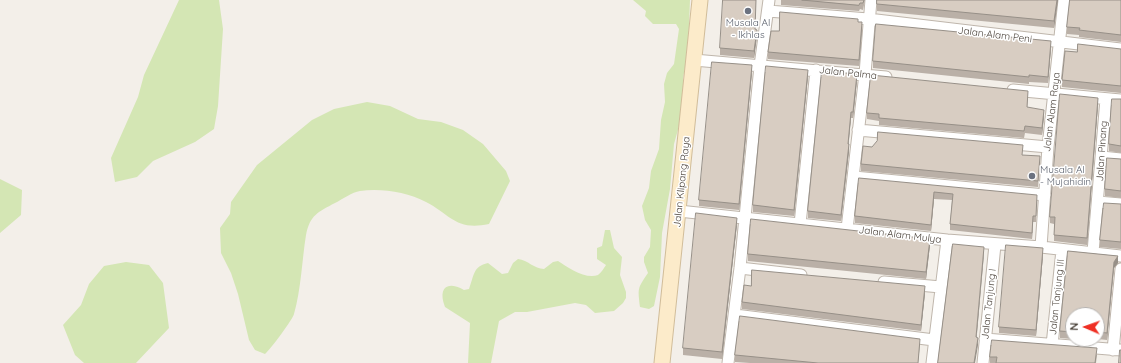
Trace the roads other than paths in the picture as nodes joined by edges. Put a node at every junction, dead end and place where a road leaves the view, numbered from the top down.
1 (700, 0) edge
2 (871, 0) edge
3 (1064, 0) edge
4 (769, 5) edge
5 (868, 18) junction
6 (1060, 43) junction
7 (1121, 49) edge
8 (694, 60) junction
9 (760, 66) junction
10 (816, 70) junction
11 (865, 74) junction
12 (896, 78) edge
13 (1003, 89) edge
14 (1054, 94) junction
15 (1106, 98) junction
16 (1121, 100) edge
17 (858, 130) junction
18 (1048, 147) junction
19 (1102, 157) junction
20 (1121, 159) edge
21 (854, 176) junction
22 (1045, 195) junction
23 (1098, 202) junction
24 (1121, 204) edge
25 (679, 211) junction
26 (745, 218) junction
27 (800, 224) junction
28 (846, 229) junction
29 (947, 240) junction
30 (995, 245) junction
31 (1041, 247) junction
32 (1062, 250) junction
33 (1093, 252) junction
34 (1121, 256) edge
35 (740, 268) junction
36 (1121, 269) edge
37 (816, 276) edge
38 (872, 281) edge
39 (941, 287) junction
40 (735, 315) junction
41 (985, 339) junction
42 (934, 340) junction
43 (1052, 345) junction
44 (1117, 350) edge
45 (662, 363) edge
46 (728, 363) edge
47 (932, 363) edge
48 (984, 363) edge

1 - 8 main road, Jalan Klipang Raya
2 - 5 street
3 - 6 street, Jalan Alam Raya
4 - 5 street, Jalan Alam Peni
4 - 9 street
5 - 6 street, Jalan Alam Peni
5 - 11 street
6 - 7 street, Jalan Alam Peni
6 - 14 street, Jalan Alam Raya
8 - 9 street, Jalan Palma
8 - 25 main road, Jalan Klipang Raya
9 - 10 street, Jalan Palma
9 - 26 street
10 - 11 street, Jalan Palma
10 - 27 street
11 - 12 street, Jalan Palma
11 - 17 street
13 - 14 street
14 - 15 street
14 - 18 street, Jalan Alam Raya
15 - 16 street
15 - 19 street, Jalan Pinang
17 - 18 street
17 - 21 street
18 - 22 street, Jalan Alam Raya
19 - 20 street
19 - 23 street, Jalan Pinang
21 - 22 street
21 - 28 street
22 - 31 street, Jalan Alam Raya
23 - 24 street
23 - 33 street, Jalan Pinang
25 - 26 street, Jalan Alam Mulya
25 - 45 main road, Jalan Klipang Raya
26 - 27 street, Jalan Alam Mulya
26 - 35 street
27 - 28 street, Jalan Alam Mulya
28 - 29 street, Jalan Alam Mulya
29 - 30 street, Jalan Alam Mulya
29 - 39 street
30 - 31 street, Jalan Alam Mulya
30 - 41 street, Jalan Tanjung I
31 - 32 street, Jalan Alam Mulya
32 - 33 street, Jalan Alam Mulya
32 - 43 street, Jalan Tanjung III
33 - 34 street, Jalan Alam Mulya
35 - 37 street
35 - 40 street
36 - 44 street
38 - 39 street
39 - 42 street
40 - 42 street
40 - 46 street
41 - 43 street
41 - 48 street, Jalan Tanjung I
42 - 47 street
43 - 44 street

